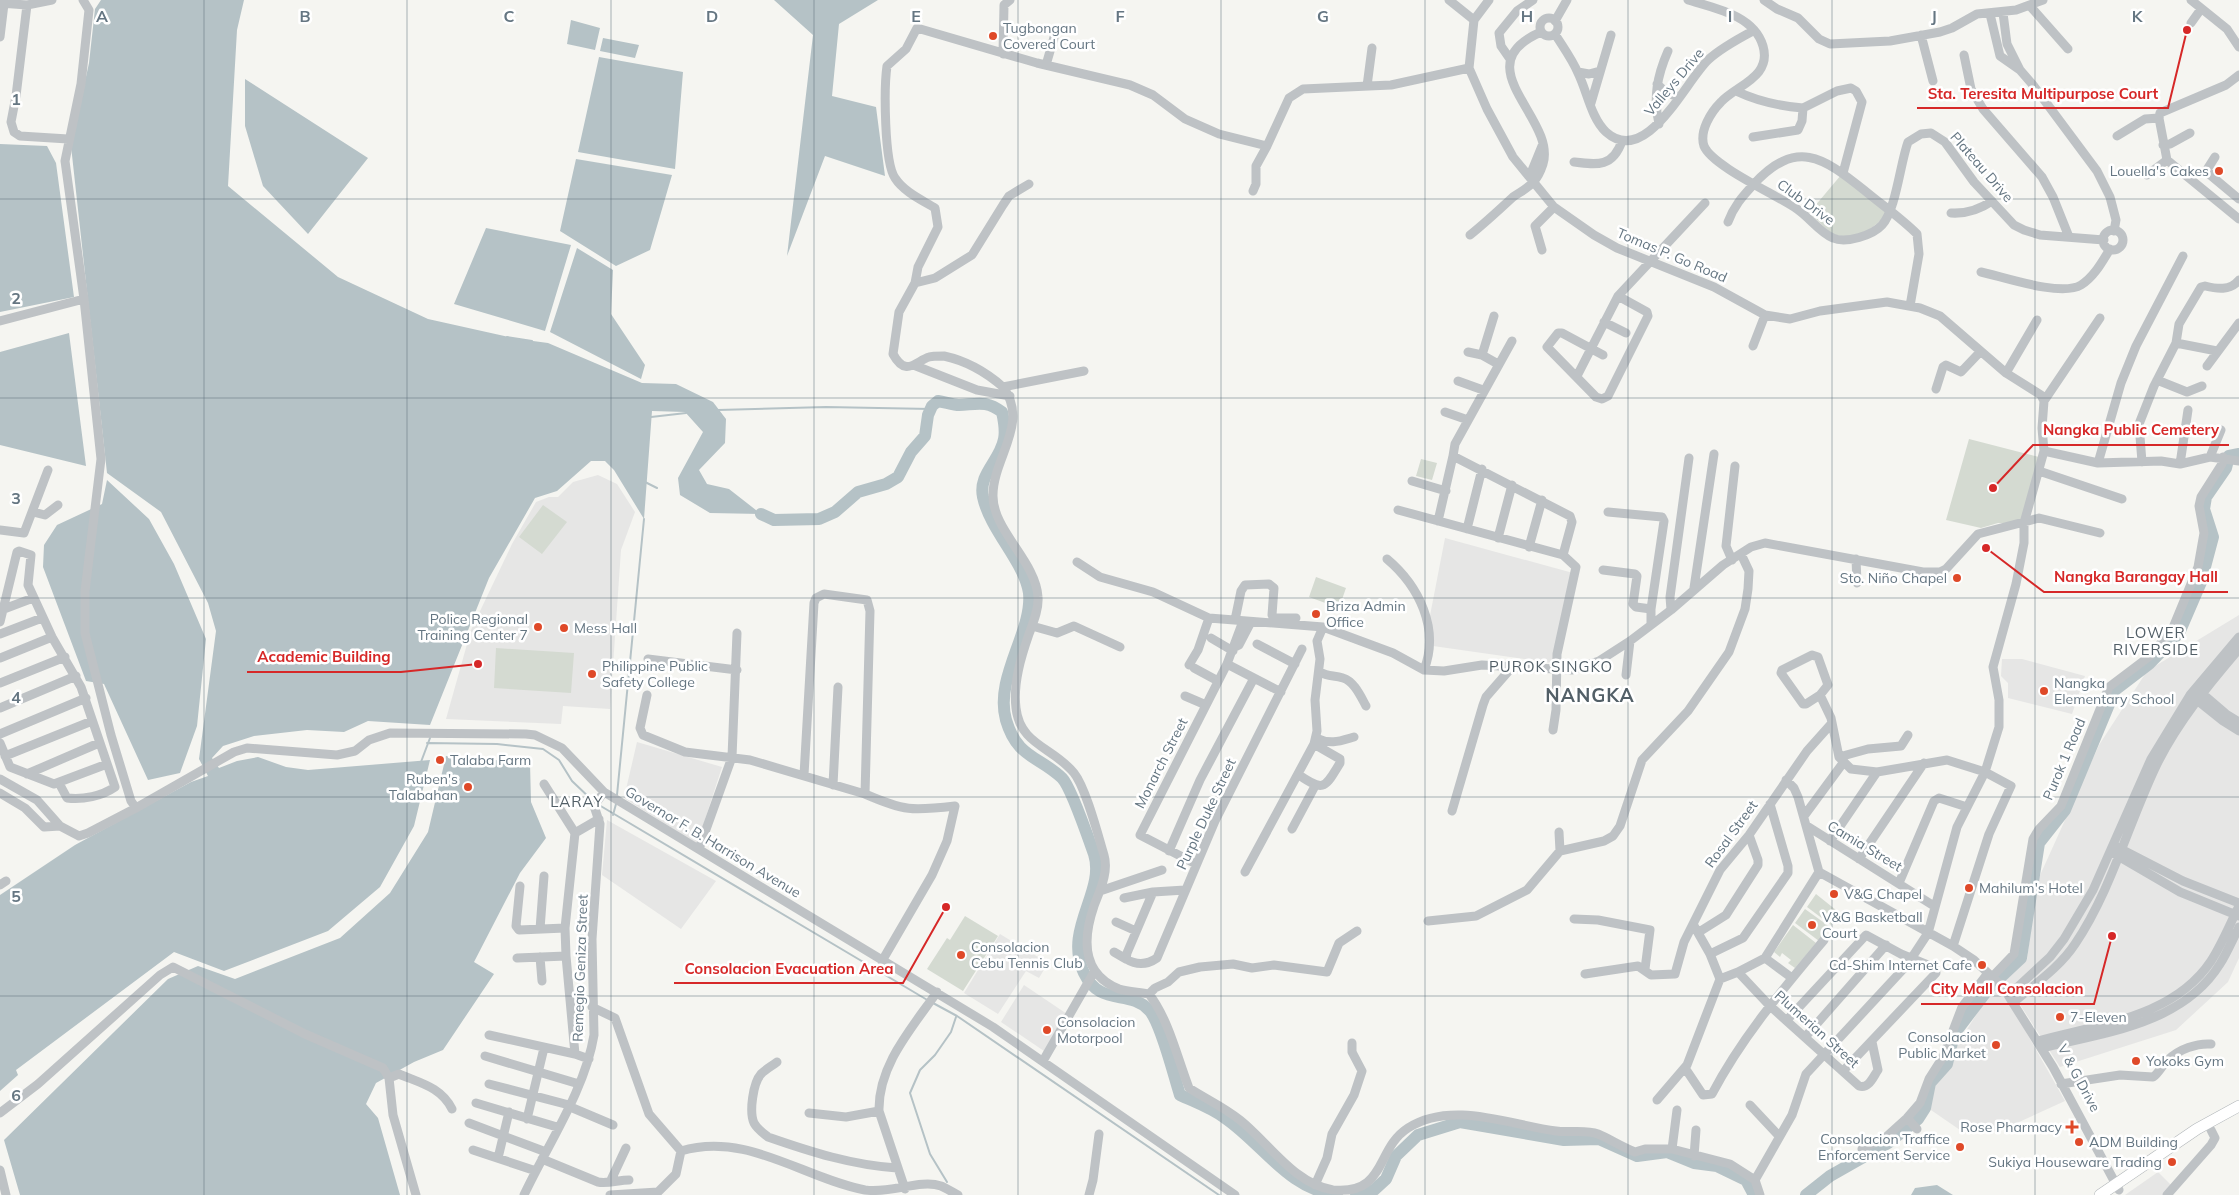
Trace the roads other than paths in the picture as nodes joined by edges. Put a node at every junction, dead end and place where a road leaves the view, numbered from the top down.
1 (52, 0) edge
2 (83, 0) edge
3 (1010, 0) edge
4 (1449, 0) edge
5 (1489, 0) edge
6 (1533, 0) edge
7 (1566, 0) edge
8 (1688, 0) edge
9 (1764, 0) edge
10 (2043, 0) edge
11 (2191, 0) edge
12 (2, 3) edge
13 (26, 5) junction
14 (2030, 6) junction
15 (2201, 9) junction
16 (2003, 13) junction
17 (1990, 14) junction
18 (1474, 20) junction
19 (1555, 21) junction
20 (2191, 22) dead end
21 (1754, 31) junction
22 (1541, 32) junction
23 (1055, 34) dead end
24 (1555, 34) junction
25 (1611, 35) dead end
26 (1921, 35) junction
27 (0, 37) edge
28 (2007, 44) junction
29 (2239, 47) edge
30 (1372, 48) dead end
31 (1998, 49) junction
32 (2068, 49) dead end
33 (1668, 51) dead end
34 (1003, 54) junction
35 (1964, 55) dead end
36 (1510, 59) junction
37 (1046, 65) junction
38 (1469, 68) junction
39 (1600, 70) junction
40 (2020, 70) junction
41 (1578, 72) junction
42 (2239, 75) edge
43 (1933, 81) dead end
44 (1657, 84) junction
45 (1367, 86) junction
46 (1736, 91) junction
47 (1678, 97) junction
48 (1590, 103) junction
49 (1803, 108) junction
50 (2158, 118) junction
51 (1659, 124) junction
52 (2190, 133) dead end
53 (2117, 136) dead end
54 (1753, 137) dead end
55 (68, 139) junction
56 (1622, 141) junction
57 (2163, 144) junction
58 (1267, 146) junction
59 (2216, 157) dead end
60 (2167, 160) junction
61 (1574, 162) dead end
62 (1843, 173) junction
63 (2147, 175) dead end
64 (1532, 176) junction
65 (1029, 184) dead end
66 (1755, 184) junction
67 (1253, 191) dead end
68 (2239, 199) edge
69 (1992, 201) junction
70 (1705, 203) dead end
71 (1554, 207) junction
72 (1891, 211) junction
73 (1951, 214) dead end
74 (2239, 219) edge
75 (1728, 222) dead end
76 (2114, 231) junction
77 (1470, 235) dead end
78 (2070, 237) junction
79 (2104, 240) junction
80 (2110, 249) junction
81 (1542, 250) dead end
82 (2183, 256) dead end
83 (1651, 262) junction
84 (1981, 272) dead end
85 (915, 282) junction
86 (2238, 285) edge
87 (1618, 296) junction
88 (84, 299) junction
89 (1910, 306) junction
90 (1764, 315) junction
91 (1494, 316) dead end
92 (2100, 318) dead end
93 (2037, 320) dead end
94 (0, 321) edge
95 (1604, 322) junction
96 (2239, 323) edge
97 (1626, 334) dead end
98 (1512, 341) dead end
99 (2176, 343) junction
100 (1753, 346) dead end
101 (1591, 349) junction
102 (1468, 352) dead end
103 (1980, 352) junction
104 (2216, 352) junction
105 (1482, 355) junction
106 (1603, 355) dead end
107 (1498, 364) junction
108 (916, 366) junction
109 (2207, 366) dead end
110 (1084, 371) dead end
111 (2006, 373) junction
112 (1577, 376) junction
113 (2157, 380) junction
114 (1458, 381) dead end
115 (2202, 386) dead end
116 (1003, 387) junction
117 (1936, 389) dead end
118 (1484, 390) junction
119 (1010, 396) junction
120 (2044, 400) junction
121 (2188, 410) dead end
122 (1445, 412) dead end
123 (1468, 420) junction
124 (2221, 430) dead end
125 (2044, 451) junction
126 (1714, 454) dead end
127 (1453, 456) junction
128 (2210, 457) junction
129 (1689, 458) dead end
130 (2230, 459) edge
131 (2142, 462) junction
132 (2098, 463) junction
133 (2180, 464) junction
134 (1735, 466) dead end
135 (48, 470) dead end
136 (1482, 470) junction
137 (2039, 471) junction
138 (1412, 481) dead end
139 (1512, 484) junction
140 (1446, 491) junction
141 (2122, 499) dead end
142 (1542, 500) junction
143 (58, 505) dead end
144 (1398, 510) dead end
145 (32, 512) junction
146 (1608, 512) dead end
147 (1438, 522) junction
148 (2024, 523) junction
149 (1467, 529) junction
150 (0, 530) edge
151 (2100, 533) dead end
152 (1498, 538) junction
153 (1529, 547) junction
154 (1741, 554) junction
155 (1563, 555) junction
156 (1387, 559) dead end
157 (1856, 559) junction
158 (1732, 560) junction
159 (1077, 562) dead end
160 (1602, 570) dead end
161 (1857, 583) dead end
162 (1694, 588) junction
163 (33, 598) junction
164 (4, 609) junction
165 (1651, 609) junction
166 (1671, 610) junction
167 (42, 618) junction
168 (1209, 618) junction
169 (1296, 618) dead end
170 (1243, 621) junction
171 (0, 622) edge
172 (1651, 625) junction
173 (1032, 626) junction
174 (1323, 627) junction
175 (737, 633) dead end
176 (0, 634) edge
177 (52, 637) junction
178 (1210, 638) dead end
179 (2239, 638) edge
180 (1630, 641) junction
181 (1257, 644) dead end
182 (1120, 647) dead end
183 (1234, 649) junction
184 (1302, 649) dead end
185 (2239, 649) edge
186 (65, 657) junction
187 (0, 658) edge
188 (648, 659) dead end
189 (1226, 664) junction
190 (1295, 664) junction
191 (1513, 666) junction
192 (737, 670) junction
193 (1424, 670) junction
194 (1557, 670) junction
195 (1320, 672) junction
196 (1626, 675) dead end
197 (76, 676) junction
198 (1254, 678) junction
199 (1218, 680) junction
200 (0, 683) edge
201 (838, 687) dead end
202 (1281, 692) junction
203 (2196, 694) junction
204 (647, 695) dead end
205 (1820, 695) junction
206 (1185, 696) dead end
207 (86, 698) junction
208 (1206, 705) junction
209 (1366, 706) dead end
210 (0, 708) edge
211 (92, 721) junction
212 (2239, 722) edge
213 (1832, 723) junction
214 (1553, 730) dead end
215 (2239, 731) edge
216 (0, 734) edge
217 (1908, 735) dead end
218 (1354, 737) dead end
219 (1315, 741) junction
220 (0, 743) edge
221 (99, 743) junction
222 (6, 756) junction
223 (732, 757) junction
224 (1841, 760) junction
225 (1924, 763) junction
226 (107, 764) junction
227 (1877, 772) junction
228 (1985, 772) junction
229 (27, 774) junction
230 (1299, 775) junction
231 (804, 776) junction
232 (0, 779) edge
233 (1786, 780) junction
234 (59, 783) junction
235 (544, 784) dead end
236 (833, 785) junction
237 (1315, 786) junction
238 (0, 793) edge
239 (864, 794) junction
240 (599, 799) junction
241 (1770, 804) junction
242 (1967, 807) junction
243 (136, 808) junction
244 (1452, 810) dead end
245 (1804, 816) junction
246 (599, 819) junction
247 (60, 826) junction
248 (1807, 826) junction
249 (1292, 829) dead end
250 (1558, 832) dead end
251 (575, 833) junction
252 (1749, 835) junction
253 (1830, 841) junction
254 (699, 848) junction
255 (1169, 851) junction
256 (1560, 851) junction
257 (2116, 851) junction
258 (1859, 859) junction
259 (1196, 864) junction
260 (1162, 870) dead end
261 (1244, 872) dead end
262 (1819, 872) junction
263 (544, 876) dead end
264 (1899, 883) junction
265 (520, 886) dead end
266 (1185, 890) junction
267 (1100, 891) junction
268 (1152, 892) junction
269 (1124, 898) dead end
270 (1934, 906) junction
271 (2238, 910) edge
272 (1574, 919) dead end
273 (1428, 921) dead end
274 (1116, 922) dead end
275 (1693, 924) junction
276 (2239, 927) edge
277 (565, 928) junction
278 (540, 929) junction
279 (1136, 931) junction
280 (1358, 931) dead end
281 (1699, 932) junction
282 (1928, 933) junction
283 (1824, 940) dead end
284 (1886, 945) junction
285 (1953, 946) junction
286 (1114, 952) dead end
287 (1710, 954) junction
288 (566, 956) junction
289 (1126, 956) junction
290 (540, 957) junction
291 (517, 958) dead end
292 (1764, 958) junction
293 (1912, 958) junction
294 (882, 961) junction
295 (1646, 969) junction
296 (1738, 972) junction
297 (1585, 974) dead end
298 (1091, 977) junction
299 (1720, 978) junction
300 (1792, 978) junction
301 (1996, 980) junction
302 (542, 981) dead end
303 (1149, 994) junction
304 (2014, 997) junction
305 (932, 999) junction
306 (1769, 1005) junction
307 (592, 1007) junction
308 (1787, 1020) junction
309 (489, 1035) dead end
310 (1806, 1036) junction
311 (1872, 1042) junction
312 (1352, 1043) dead end
313 (2042, 1044) junction
314 (2212, 1044) dead end
315 (544, 1048) junction
316 (1824, 1053) junction
317 (575, 1054) junction
318 (485, 1056) dead end
319 (589, 1059) junction
320 (1043, 1061) junction
321 (777, 1062) dead end
322 (1685, 1068) junction
323 (539, 1071) junction
324 (1843, 1071) junction
325 (389, 1078) junction
326 (489, 1084) dead end
327 (579, 1084) junction
328 (2064, 1084) junction
329 (533, 1094) junction
330 (1657, 1100) dead end
331 (476, 1103) dead end
332 (1750, 1105) dead end
333 (568, 1106) junction
334 (2239, 1106) edge
335 (452, 1108) dead end
336 (1677, 1110) dead end
337 (509, 1112) junction
338 (879, 1112) junction
339 (0, 1113) edge
340 (809, 1113) dead end
341 (2239, 1114) edge
342 (527, 1119) junction
343 (469, 1123) dead end
344 (613, 1125) dead end
345 (557, 1127) junction
346 (1696, 1130) dead end
347 (2211, 1130) junction
348 (1099, 1134) dead end
349 (504, 1135) junction
350 (1779, 1136) junction
351 (626, 1148) dead end
352 (1672, 1149) junction
353 (1862, 1149) dead end
354 (473, 1150) dead end
355 (681, 1151) junction
356 (544, 1155) junction
357 (1694, 1156) junction
358 (498, 1158) junction
359 (897, 1168) junction
360 (0, 1170) edge
361 (536, 1170) junction
362 (611, 1180) junction
363 (629, 1180) dead end
364 (1315, 1185) junction
365 (1758, 1188) edge
366 (2118, 1188) edge
367 (906, 1189) junction
368 (865, 1192) edge
369 (6, 1195) edge
370 (416, 1195) edge
371 (524, 1195) edge
372 (610, 1195) edge
373 (958, 1195) edge
374 (1089, 1195) edge
375 (1235, 1195) edge
376 (2100, 1195) edge
377 (2168, 1195) edge

1 - 13 street
2 - 55 street
3 - 34 street
4 - 18 street
5 - 18 street
6 - 36 street
7 - 19 street
8 - 21 street
9 - 26 street
10 - 14 street
11 - 15 street
12 - 13 street
12 - 27 street
13 - 55 street
14 - 16 street
14 - 32 street
15 - 20 street
15 - 29 street
16 - 17 street
16 - 28 street
17 - 26 street
17 - 31 street
18 - 38 street, Tomas P. Go Road
19 - 22 street
19 - 24 street
21 - 46 street, Club Drive
21 - 47 street, Valleys Drive
22 - 24 street
22 - 36 street
23 - 37 street
24 - 41 street
25 - 39 street
26 - 43 street
28 - 31 street
28 - 40 street
30 - 45 street
31 - 40 street
33 - 44 street
34 - 37 street
34 - 85 street
35 - 78 street
36 - 64 street
37 - 58 street
38 - 45 street
38 - 64 street, Tomas P. Go Road
39 - 41 street
39 - 48 street
40 - 76 street
41 - 48 street
42 - 50 street
44 - 47 street
44 - 51 street
45 - 58 street
46 - 49 street
46 - 66 street, Club Drive
47 - 51 street, Valleys Drive
48 - 56 street
49 - 54 street
49 - 62 street
50 - 53 street
50 - 57 street
51 - 56 street, Valleys Drive
52 - 57 street
55 - 88 street
56 - 61 street
57 - 60 street
58 - 67 street
59 - 68 street
60 - 63 street
60 - 74 street
62 - 66 street
62 - 72 street
64 - 71 street, Tomas P. Go Road
64 - 77 street
65 - 85 street
66 - 72 street, Club Drive
66 - 75 street
69 - 72 street, Plateau Drive
69 - 73 street
69 - 78 street, Plateau Drive
70 - 83 street
71 - 81 street
71 - 83 street, Tomas P. Go Road
72 - 89 street
76 - 79 street
76 - 80 street
78 - 79 street, Plateau Drive
79 - 80 street
80 - 84 street
82 - 132 street
83 - 87 street
83 - 90 street, Tomas P. Go Road
85 - 108 street
86 - 99 street
87 - 95 street
87 - 112 street
88 - 94 street
88 - 243 street
89 - 90 street, Tomas P. Go Road
89 - 103 street, Tomas P. Go Road
90 - 100 street
91 - 105 street
92 - 120 street
93 - 111 street
95 - 97 street
95 - 101 street
96 - 104 street
98 - 107 street
99 - 104 street
99 - 113 street
101 - 106 street
101 - 112 street
101 - 112 street
102 - 105 street
103 - 111 street, Tomas P. Go Road
103 - 117 street
104 - 109 street
105 - 107 street
107 - 118 street
108 - 116 street
108 - 119 street
110 - 116 street
111 - 120 street, Tomas P. Go Road
113 - 115 street
113 - 131 street
114 - 118 street
116 - 119 street
118 - 123 street
119 - 173 street
120 - 125 street
121 - 133 street
122 - 123 street
123 - 127 street
124 - 128 street
125 - 132 street
125 - 137 street
126 - 162 street
127 - 136 street
127 - 140 street
128 - 130 street
128 - 133 street
129 - 166 street
130 - 301 street, Purok 1 Road
131 - 132 street
131 - 133 street
134 - 158 street
135 - 145 street
136 - 139 street
136 - 149 street
137 - 141 street
137 - 148 street
138 - 140 street
139 - 142 street
139 - 152 street
140 - 147 street
142 - 153 street
142 - 155 street
143 - 145 street
144 - 147 street
145 - 150 street
146 - 165 street
147 - 149 street
148 - 151 street
148 - 157 street
148 - 228 street
149 - 152 street
152 - 153 street
153 - 155 street
154 - 157 street
154 - 158 street
154 - 256 street
155 - 194 street
156 - 193 street
157 - 161 street
158 - 162 street
159 - 168 street
160 - 165 street
162 - 166 street
163 - 164 street
163 - 164 street
163 - 167 street
164 - 171 street
165 - 172 street
166 - 172 street
167 - 176 street
167 - 177 street
168 - 170 street
168 - 199 street
169 - 170 street, Monarch Street
170 - 174 street
170 - 183 street, Monarch Street
172 - 180 street
173 - 182 street
173 - 267 street
174 - 193 street
174 - 195 street
175 - 192 street
177 - 186 street
177 - 187 street
178 - 183 street
179 - 203 street
180 - 194 street
180 - 196 street
181 - 190 street
183 - 189 street, Monarch Street
184 - 190 street, Purple Duke Street
185 - 203 street
186 - 197 street
186 - 200 street
188 - 192 street
189 - 198 street
189 - 199 street, Monarch Street
190 - 202 street, Purple Duke Street
191 - 193 street
191 - 194 street
191 - 244 street
192 - 223 street
194 - 214 street
195 - 209 street
195 - 219 street
197 - 207 street
197 - 210 street
198 - 202 street
198 - 255 street
199 - 208 street, Monarch Street
201 - 236 street
202 - 259 street, Purple Duke Street
203 - 212 street
203 - 215 street
203 - 257 street
204 - 223 street
205 - 205 street
205 - 213 street
206 - 208 street
207 - 211 street
207 - 216 street
208 - 255 street, Monarch Street
211 - 221 street
211 - 222 street
213 - 224 street
213 - 233 street, Rosal Street
217 - 224 street
218 - 219 street
219 - 230 street
219 - 237 street
220 - 222 street
221 - 226 street
221 - 229 street
222 - 229 street
223 - 231 street
223 - 254 street
224 - 227 street
224 - 245 street
225 - 227 street
225 - 228 street
225 - 258 street
226 - 234 street
226 - 234 street
227 - 253 street
228 - 242 street
228 - 285 street
229 - 234 street
230 - 237 street
230 - 261 street
231 - 236 street
231 - 239 street
232 - 247 street
233 - 241 street, Rosal Street
233 - 245 street
235 - 251 street
236 - 239 street
237 - 249 street
238 - 247 street
239 - 294 street
240 - 243 street, Governor F. B. Harrison Avenue
240 - 246 street, Remegio Geniza Street
240 - 254 street, Governor F. B. Harrison Avenue
241 - 252 street, Rosal Street
241 - 287 street
242 - 264 street
242 - 270 street
243 - 247 street, Governor F. B. Harrison Avenue
245 - 248 street
246 - 251 street
246 - 307 street, Remegio Geniza Street
248 - 253 street, Camia Street
248 - 262 street
250 - 256 street
251 - 277 street
252 - 275 street, Rosal Street
252 - 281 street
253 - 258 street, Camia Street
254 - 294 street, Governor F. B. Harrison Avenue
255 - 259 street, Monarch Street
256 - 273 street
257 - 271 street
257 - 304 street
258 - 264 street, Camia Street
259 - 266 street, Purple Duke Street
260 - 267 street
262 - 282 street, V & G Drive
262 - 292 street
263 - 278 street
264 - 270 street, Camia Street
265 - 278 street
266 - 268 street
266 - 289 street, Purple Duke Street
267 - 298 street
268 - 269 street
268 - 279 street
270 - 282 street
271 - 313 street
272 - 295 street
274 - 279 street
275 - 281 street
275 - 295 street, Rosal Street
276 - 313 street
277 - 278 street
277 - 288 street
279 - 289 street
280 - 303 street
281 - 287 street
282 - 285 street, V & G Drive
282 - 293 street
283 - 300 street
284 - 293 street
284 - 308 street
284 - 310 street
285 - 301 street, V & G Drive
286 - 289 street
287 - 299 street
288 - 290 street
288 - 317 street
290 - 291 street
290 - 302 street
292 - 296 street
292 - 300 street
293 - 311 street
293 - 316 street
294 - 305 street, Governor F. B. Harrison Avenue
295 - 297 street
296 - 299 street
296 - 306 street, Plumerian Street
298 - 303 street
298 - 320 street
299 - 322 street
300 - 306 street
301 - 304 street, V & G Drive
301 - 353 street, Purok 1 Road
303 - 364 street
304 - 313 street, V & G Drive
305 - 320 street, Governor F. B. Harrison Avenue
305 - 338 street
306 - 308 street, Plumerian Street
306 - 322 street
307 - 319 street, Remegio Geniza Street
307 - 355 street
308 - 310 street, Plumerian Street
309 - 315 street
310 - 316 street, Plumerian Street
311 - 324 street
311 - 324 street, Plumerian Street
312 - 364 street
313 - 328 street, V & G Drive
314 - 328 street
315 - 317 street
315 - 323 street
316 - 324 street, Plumerian Street
316 - 350 street
317 - 319 street
318 - 323 street
319 - 327 street, Remegio Geniza Street
320 - 375 street, Governor F. B. Harrison Avenue
321 - 359 street
322 - 330 street
323 - 327 street
323 - 329 street
325 - 335 street
325 - 339 street
325 - 370 street
326 - 329 street
327 - 333 street, Remegio Geniza Street
328 - 366 street, V & G Drive
329 - 333 street
329 - 342 street
331 - 337 street
332 - 350 street
333 - 344 street
333 - 345 street, Remegio Geniza Street
334 - 366 main road
336 - 352 street
337 - 342 street
337 - 349 street
338 - 340 street
338 - 359 street
341 - 347 main road
342 - 345 street
343 - 349 street
345 - 356 street, Remegio Geniza Street
346 - 357 street
347 - 366 main road
347 - 377 street
348 - 374 street
349 - 356 street
349 - 358 street
350 - 365 street
351 - 362 street
352 - 357 street
352 - 364 street
354 - 358 street
355 - 368 street
355 - 372 street
356 - 361 street, Remegio Geniza Street
356 - 362 street
357 - 365 street
358 - 361 street
359 - 367 street
360 - 369 street
361 - 371 street, Remegio Geniza Street
362 - 363 street
366 - 376 main road
367 - 368 street
367 - 373 street

